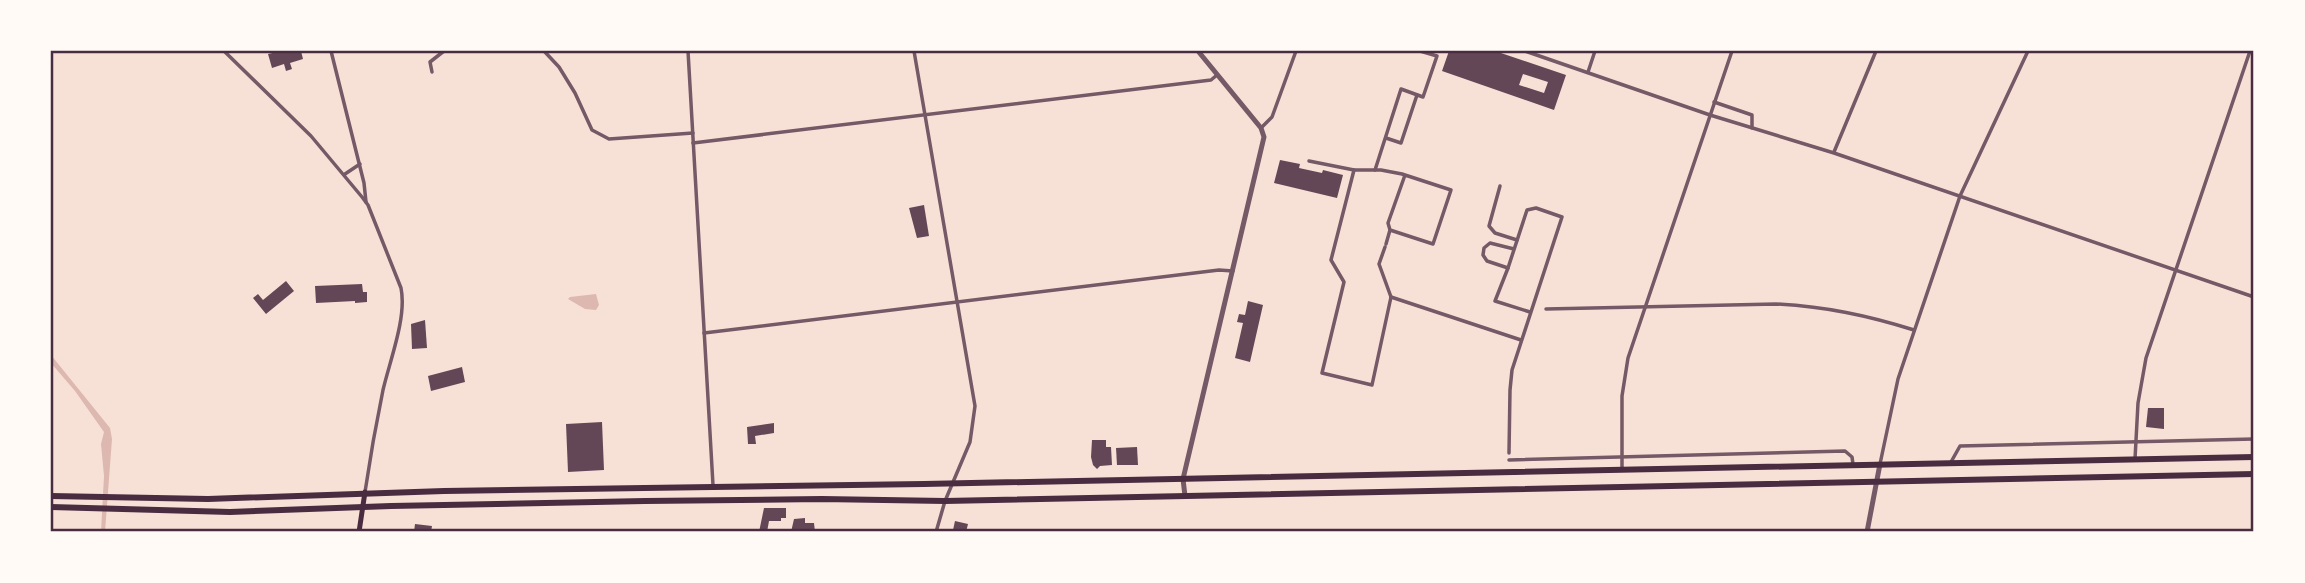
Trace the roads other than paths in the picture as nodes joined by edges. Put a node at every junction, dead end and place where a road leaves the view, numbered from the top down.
1 (224, 51) edge
2 (331, 51) edge
3 (444, 51) edge
4 (544, 51) edge
5 (688, 51) edge
6 (914, 51) edge
7 (1198, 51) edge
8 (1296, 51) edge
9 (1420, 51) edge
10 (1525, 51) edge
11 (1595, 51) edge
12 (1732, 51) edge
13 (1876, 51) edge
14 (2028, 51) edge
15 (2250, 51) edge
16 (432, 72) dead end
17 (1588, 72) junction
18 (1217, 75) junction
19 (1418, 95) junction
20 (1714, 102) junction
21 (925, 115) junction
22 (1710, 115) junction
23 (1261, 128) junction
24 (1752, 128) junction
25 (693, 133) junction
26 (1385, 138) junction
27 (693, 143) junction
28 (1834, 153) junction
29 (1309, 160) dead end
30 (360, 164) junction
31 (1354, 170) junction
32 (1375, 170) junction
33 (345, 174) junction
34 (1405, 175) junction
35 (1500, 186) dead end
36 (1960, 196) junction
37 (367, 203) junction
38 (1390, 230) junction
39 (1517, 240) junction
40 (1514, 249) junction
41 (1508, 268) junction
42 (2176, 270) junction
43 (1233, 271) junction
44 (2254, 297) edge
45 (1391, 298) junction
46 (959, 302) junction
47 (1643, 308) junction
48 (1546, 309) dead end
49 (1530, 312) junction
50 (1914, 330) junction
51 (704, 333) junction
52 (1521, 340) junction
53 (2254, 439) edge
54 (2135, 441) junction
55 (1509, 453) dead end
56 (1622, 457) junction
57 (2254, 457) edge
58 (2135, 459) junction
59 (1509, 460) dead end
60 (1951, 463) junction
61 (1853, 464) junction
62 (1880, 464) junction
63 (1622, 470) junction
64 (2254, 474) edge
65 (1183, 479) junction
66 (952, 483) junction
67 (1877, 484) junction
68 (713, 487) junction
69 (365, 492) junction
70 (51, 496) edge
71 (1185, 496) junction
72 (945, 501) junction
73 (51, 507) edge
74 (363, 507) junction
75 (359, 532) edge
76 (936, 532) edge
77 (1867, 532) edge

1 - 33 street
2 - 30 street
3 - 16 street
4 - 25 street
5 - 25 street
6 - 21 street
7 - 18 street
8 - 23 street
9 - 19 street
10 - 17 street
11 - 17 street
12 - 20 street
13 - 28 street
14 - 36 street
15 - 42 street
17 - 22 street
18 - 21 street
18 - 23 street
19 - 26 street
19 - 26 street
20 - 22 street
20 - 24 street
21 - 27 street
21 - 46 street
22 - 24 street
22 - 47 street
23 - 43 street
24 - 28 street
25 - 27 street
26 - 32 street
27 - 51 street
28 - 36 street
29 - 31 street
30 - 33 street
30 - 37 street
31 - 32 street
31 - 45 street
32 - 34 street
33 - 37 street
34 - 38 street
34 - 38 street
35 - 39 street
36 - 42 street
36 - 50 street
37 - 69 street
38 - 45 street
39 - 40 street
39 - 49 street
40 - 41 street
40 - 41 street
41 - 49 street
42 - 44 street
42 - 54 street
43 - 46 street
43 - 65 street
45 - 52 street
46 - 51 street
46 - 66 street
47 - 48 street
47 - 50 street
47 - 56 street
49 - 52 street
50 - 62 street
51 - 68 street
52 - 55 street
53 - 54 street
54 - 58 street
54 - 60 street
56 - 59 street
56 - 61 street
56 - 63 street
57 - 58 main road
58 - 60 main road
60 - 62 main road
61 - 62 main road
61 - 63 main road
62 - 67 street
63 - 65 main road
64 - 67 main road
65 - 66 main road
65 - 71 street
66 - 68 main road
66 - 72 street
67 - 71 main road
67 - 77 street
68 - 69 main road
69 - 70 main road
69 - 74 main road
71 - 72 main road
72 - 74 main road
72 - 76 street
73 - 74 main road
74 - 75 main road

